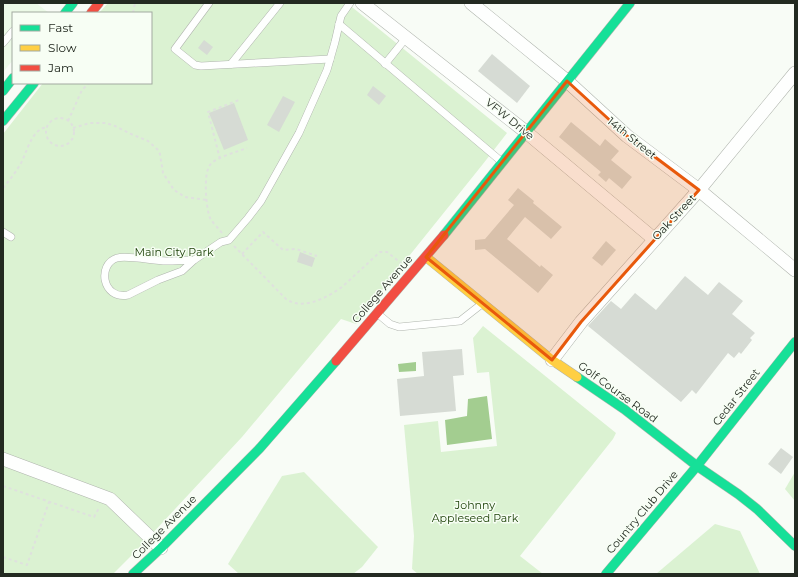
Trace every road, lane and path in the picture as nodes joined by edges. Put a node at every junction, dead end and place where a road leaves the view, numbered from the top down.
1 (73, 3) edge
2 (99, 3) edge
3 (209, 3) edge
4 (280, 3) edge
5 (350, 3) edge
6 (362, 3) edge
7 (471, 3) edge
8 (630, 3) edge
9 (66, 12) edge
10 (92, 12) edge
11 (339, 24) junction
12 (12, 32) edge
13 (406, 38) junction
14 (3, 42) edge
15 (330, 59) junction
16 (231, 64) junction
17 (385, 64) junction
18 (795, 73) edge
19 (567, 81) junction
20 (30, 84) edge
21 (88, 84) edge
22 (12, 88) edge
23 (239, 100) dead end
24 (3, 121) edge
25 (68, 121) junction
26 (47, 127) junction
27 (73, 128) junction
28 (526, 132) junction
29 (247, 148) dead end
30 (220, 159) junction
31 (502, 162) junction
32 (3, 188) edge
33 (699, 190) junction
34 (208, 206) junction
35 (3, 232) edge
36 (11, 237) dead end
37 (654, 239) junction
38 (229, 240) junction
39 (242, 254) junction
40 (317, 256) dead end
41 (426, 257) junction
42 (194, 260) junction
43 (795, 270) edge
44 (413, 272) junction
45 (483, 303) junction
46 (377, 313) junction
47 (795, 342) edge
48 (552, 360) junction
49 (3, 459) edge
50 (697, 466) junction
51 (3, 486) edge
52 (106, 497) junction
53 (49, 502) junction
54 (795, 546) edge
55 (161, 548) junction
56 (3, 557) edge
57 (133, 574) edge
58 (606, 574) edge

1 - 9 street
2 - 10 street
3 - 16 lane
4 - 16 lane
5 - 11 lane
6 - 13 street, VFW Drive
7 - 19 street, 14th Street
8 - 19 street, College Avenue
11 - 15 lane
11 - 17 lane
12 - 14 lane
13 - 17 lane
13 - 28 street, VFW Drive
15 - 16 lane
15 - 38 lane
17 - 31 lane
18 - 33 street, Oak Street
19 - 28 street, College Avenue
19 - 33 street, 14th Street
20 - 22 street
21 - 25 path
22 - 24 street
23 - 30 path
25 - 26 path
25 - 27 path
26 - 27 path
26 - 32 path
27 - 34 path
28 - 31 street, College Avenue
28 - 37 street, VFW Drive
29 - 30 path
30 - 34 path
31 - 41 street, College Avenue
33 - 37 street, Oak Street
33 - 43 street, 14th Street
34 - 38 path
35 - 36 lane
37 - 48 street, Oak Street
38 - 39 path
38 - 42 lane
39 - 40 path
39 - 44 path
41 - 44 street, College Avenue
41 - 45 street, Golf Course Road
42 - 42 lane
44 - 46 street, College Avenue
45 - 46 lane
45 - 48 street, Golf Course Road
46 - 55 street, College Avenue
47 - 50 street, Cedar Street
48 - 50 street, Golf Course Road
49 - 52 street
50 - 54 street, Golf Course Road
50 - 58 street, Country Club Drive
51 - 53 path
52 - 53 path
52 - 55 street
53 - 56 path
55 - 57 street, College Avenue

